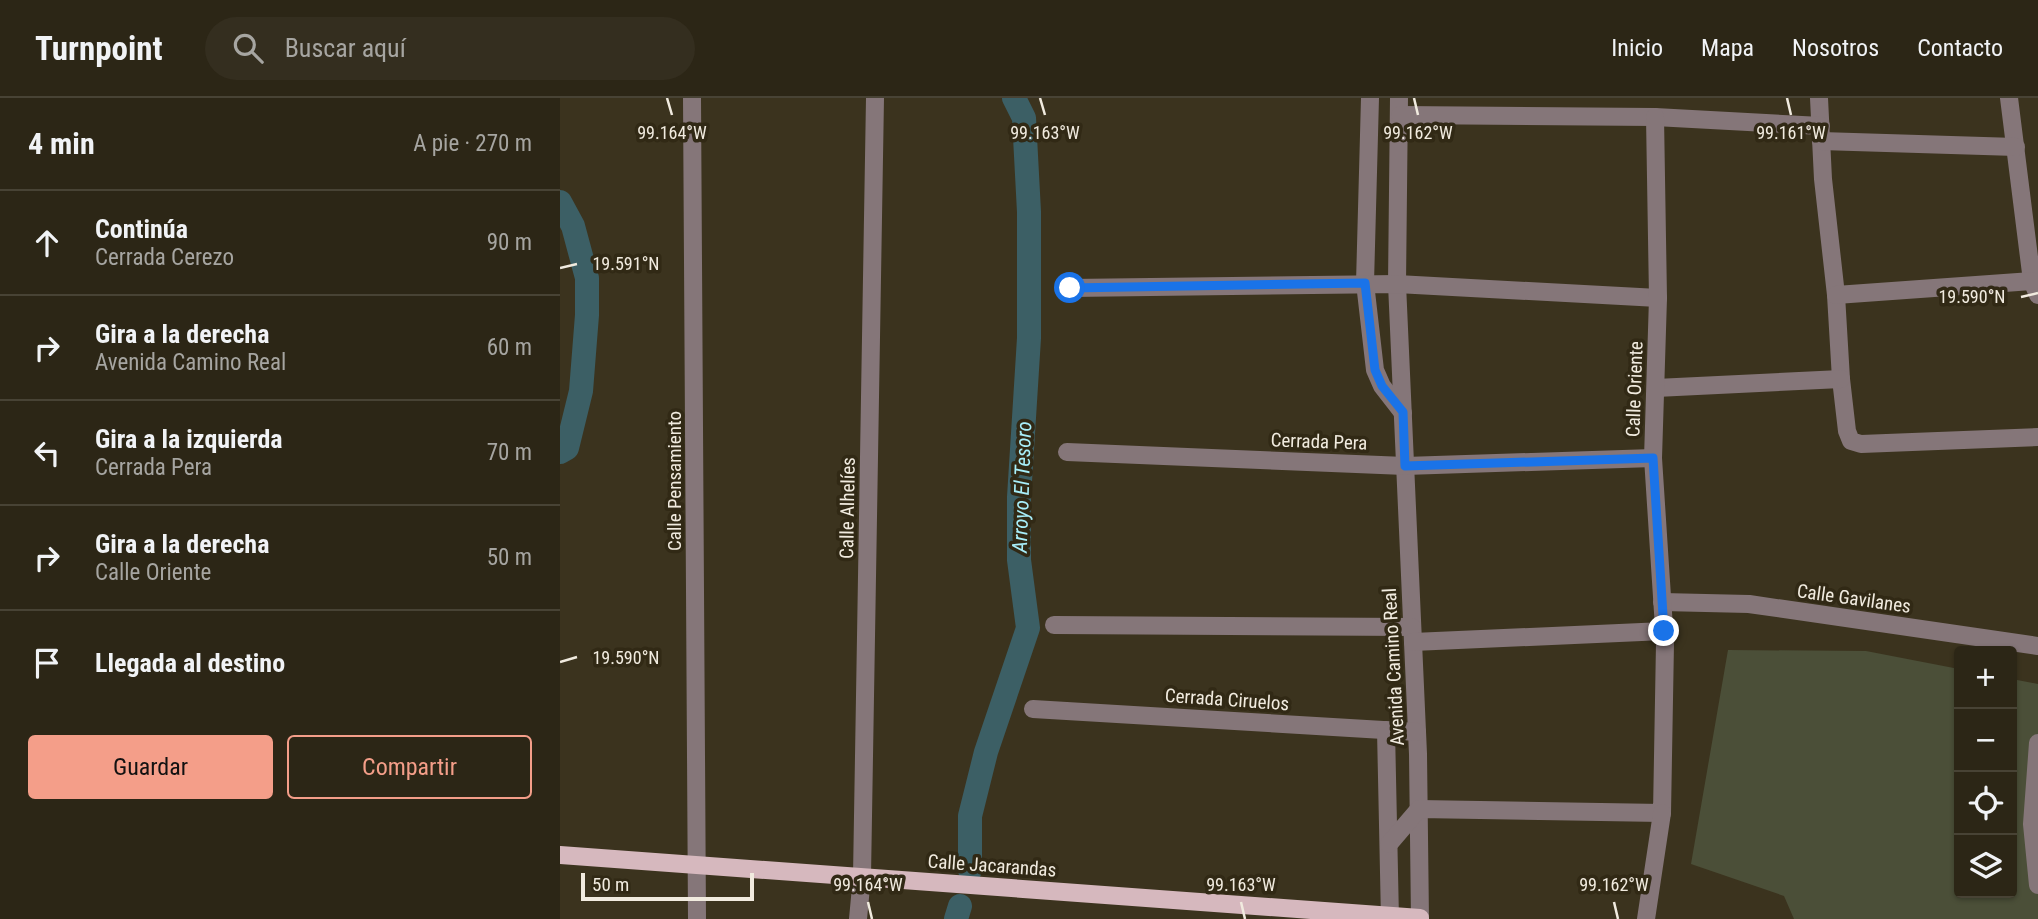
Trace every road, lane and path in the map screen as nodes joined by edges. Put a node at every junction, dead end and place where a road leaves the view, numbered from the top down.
1 (692, 98) edge
2 (875, 98) edge
3 (1370, 98) edge
4 (1526, 98) edge
5 (1819, 98) edge
6 (2009, 98) edge
7 (1400, 106) edge
8 (1527, 117) junction
9 (1655, 117) junction
10 (1821, 134) junction
11 (2016, 147) junction
12 (1365, 283) junction
13 (1397, 284) junction
14 (1070, 288) dead end
15 (2035, 288) edge
16 (1836, 295) junction
17 (1658, 298) junction
18 (1841, 379) junction
19 (1656, 388) junction
20 (1403, 412) junction
21 (2038, 437) edge
22 (1066, 452) dead end
23 (1653, 458) junction
24 (1405, 466) junction
25 (1662, 602) junction
26 (1054, 625) dead end
27 (1664, 631) junction
28 (1413, 635) junction
29 (2038, 646) edge
30 (1033, 709) dead end
31 (1386, 730) junction
32 (1417, 732) junction
33 (2038, 743) edge
34 (1419, 809) junction
35 (1662, 813) junction
36 (1388, 844) junction
37 (560, 855) edge
38 (698, 864) junction
39 (862, 876) junction
40 (2038, 886) edge
41 (1390, 917) edge
42 (1420, 918) edge
43 (697, 919) edge
44 (858, 919) edge
45 (1646, 919) edge

1 - 38 street, Calle Pensamiento
2 - 39 street, Calle Alhelíes
3 - 12 street
4 - 8 street
5 - 10 street
6 - 11 street
7 - 8 street
7 - 13 street, Avenida Camino Real
8 - 9 street
9 - 10 street
9 - 17 street, Calle Oriente
10 - 11 street
10 - 16 street
11 - 15 street
12 - 13 street
12 - 14 street
12 - 20 street
13 - 17 street
13 - 20 street, Avenida Camino Real
15 - 16 street
16 - 18 street
17 - 19 street, Calle Oriente
18 - 19 street
18 - 21 street
19 - 23 street, Calle Oriente
20 - 24 street, Avenida Camino Real
22 - 24 street, Cerrada Pera
23 - 24 street, Cerrada Pera
23 - 25 street, Calle Oriente
24 - 28 street, Avenida Camino Real
25 - 27 street, Calle Oriente
25 - 29 street, Calle Gavilanes
26 - 28 street
27 - 28 street
27 - 35 street, Calle Oriente
28 - 32 street, Avenida Camino Real
30 - 31 street, Cerrada Ciruelos
31 - 32 street, Cerrada Ciruelos
31 - 36 street
32 - 34 street, Avenida Camino Real
33 - 40 street
34 - 35 street
34 - 36 street
34 - 42 street, Avenida Camino Real
35 - 45 street, Calle Oriente
36 - 41 street
37 - 38 main road, Calle Jacarandas
38 - 39 main road, Calle Jacarandas
38 - 43 street, Calle Pensamiento
39 - 41 main road, Calle Jacarandas
39 - 44 street, Calle Alhelíes
41 - 42 main road, Calle Jacarandas

